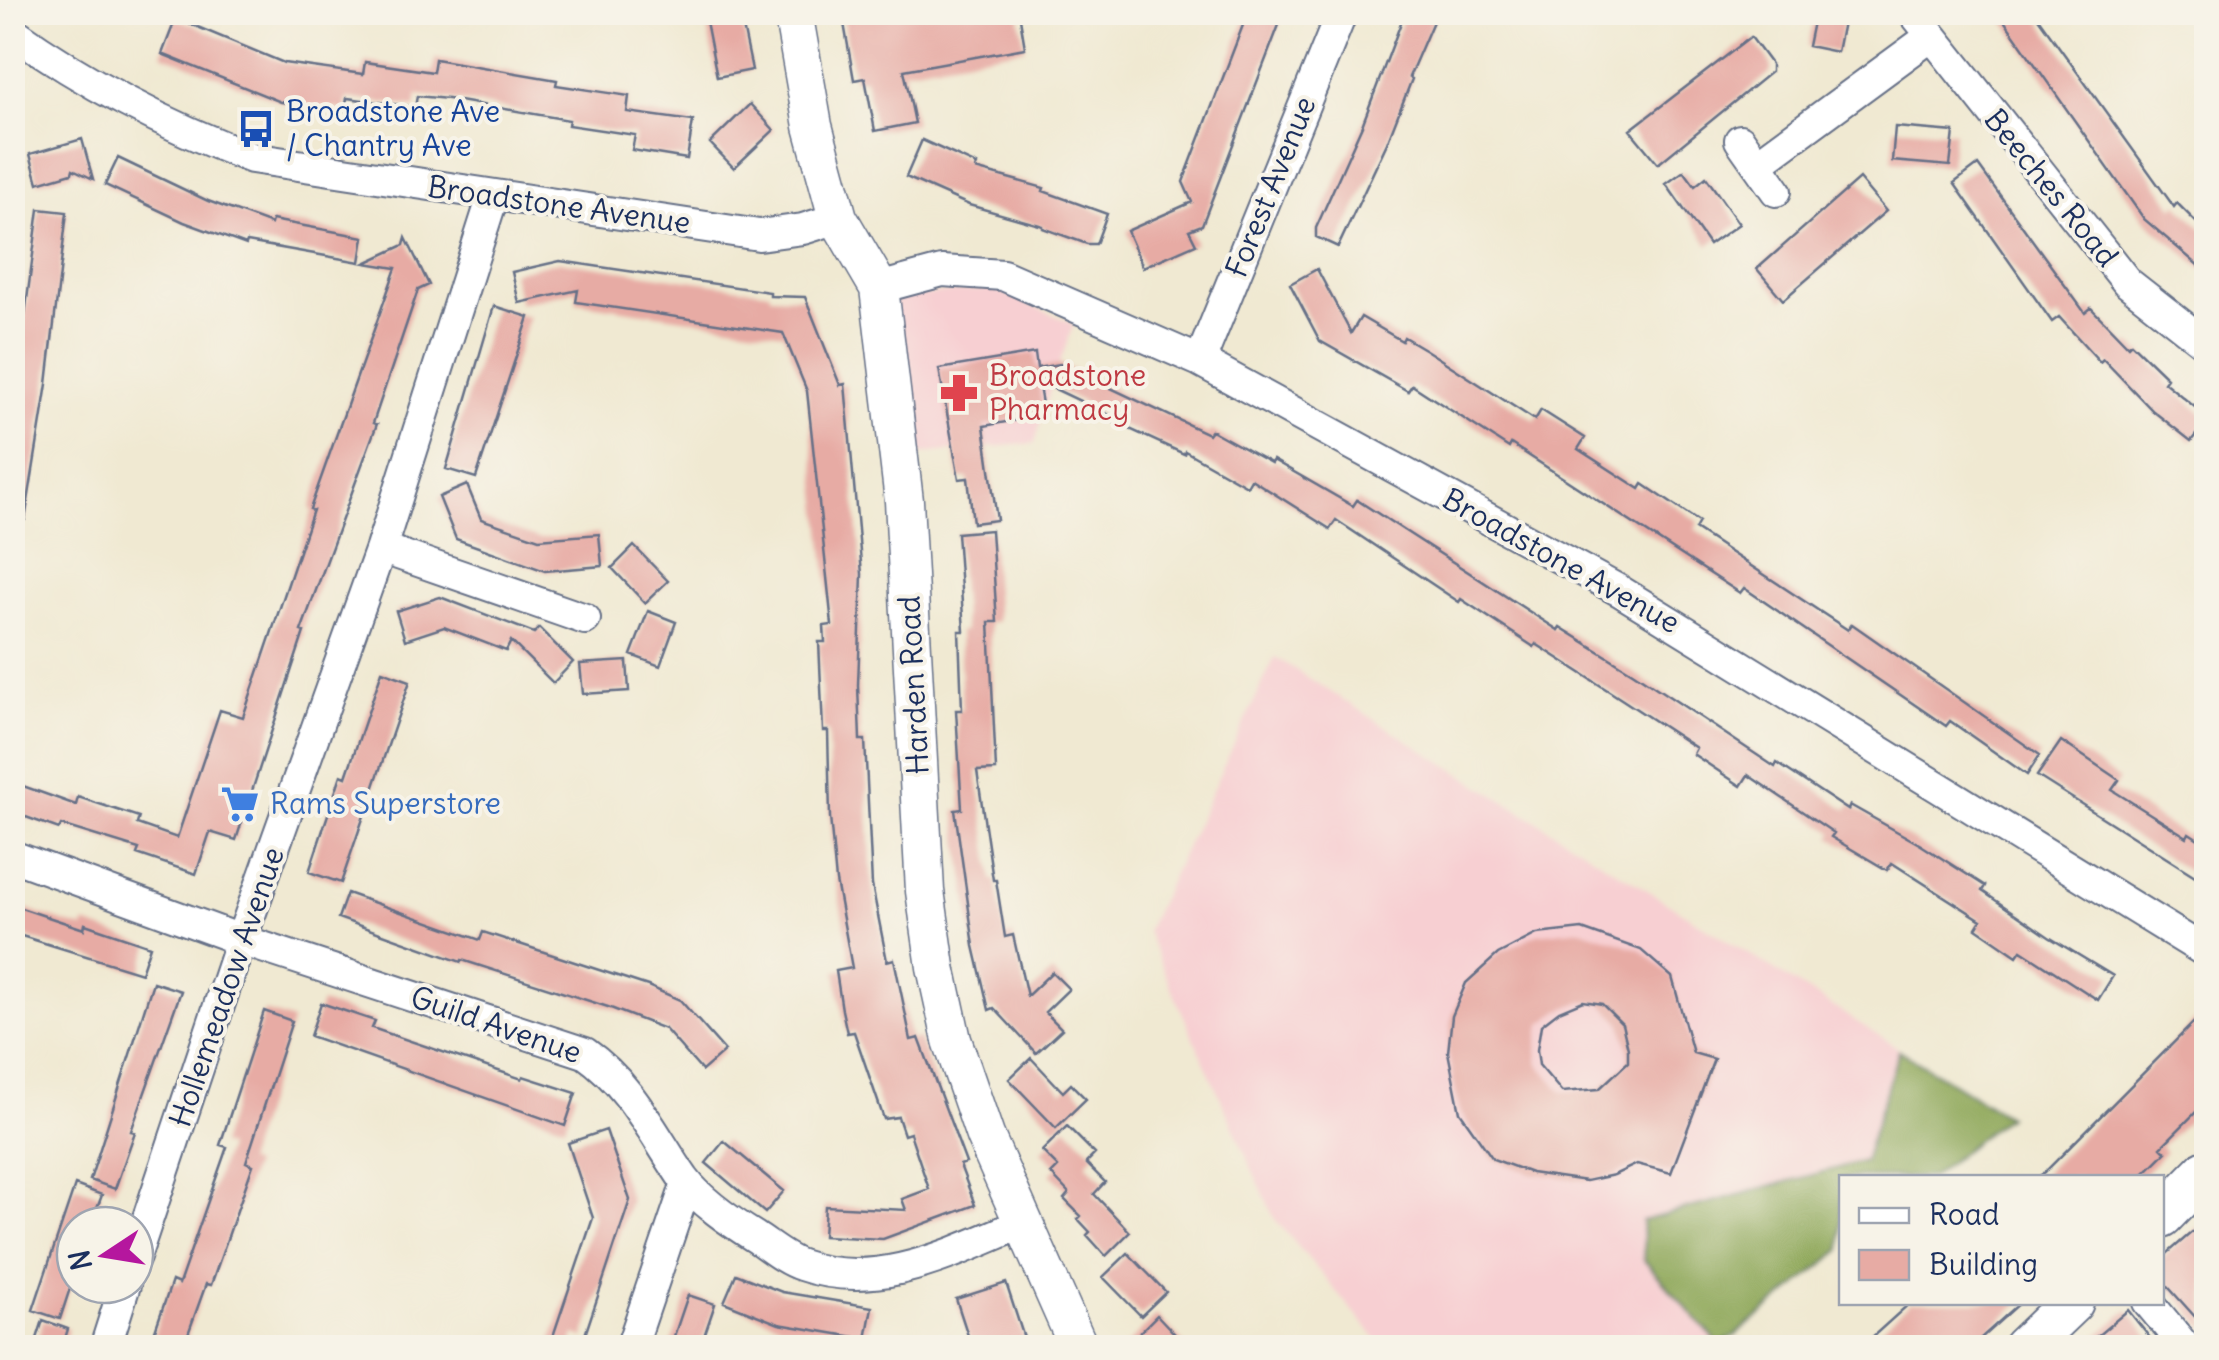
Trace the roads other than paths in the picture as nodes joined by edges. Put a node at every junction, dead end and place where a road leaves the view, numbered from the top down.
1 (793, 12) edge
2 (1342, 12) edge
3 (1922, 25) edge
4 (12, 31) edge
5 (1776, 191) dead end
6 (493, 196) junction
7 (838, 218) junction
8 (878, 288) junction
9 (2206, 344) edge
10 (1200, 361) junction
11 (381, 548) junction
12 (585, 618) dead end
13 (12, 856) edge
14 (241, 940) junction
15 (2206, 952) edge
16 (2206, 1171) edge
17 (687, 1182) junction
18 (152, 1205) edge
19 (2164, 1214) edge
20 (1022, 1224) junction
21 (119, 1305) edge
22 (2069, 1305) edge
23 (2150, 1305) edge
24 (104, 1348) edge
25 (631, 1348) edge
26 (1079, 1348) edge
27 (2024, 1348) edge
28 (2186, 1348) edge

1 - 7 street, Harden Road
2 - 10 street, Forest Avenue
3 - 5 street
3 - 9 street, Beeches Road
4 - 6 street, Broadstone Avenue
6 - 7 street, Broadstone Avenue
6 - 11 street, Hollemeadow Avenue
7 - 8 street, Harden Road
8 - 10 street, Broadstone Avenue
8 - 20 street, Harden Road
10 - 15 street, Broadstone Avenue
11 - 12 street
11 - 14 street, Hollemeadow Avenue
13 - 14 street, Guild Avenue
14 - 17 street, Guild Avenue
14 - 18 street, Hollemeadow Avenue
16 - 19 main road
17 - 20 street, Guild Avenue
17 - 25 street
20 - 26 street, Harden Road
21 - 24 street
22 - 27 main road
23 - 28 street

